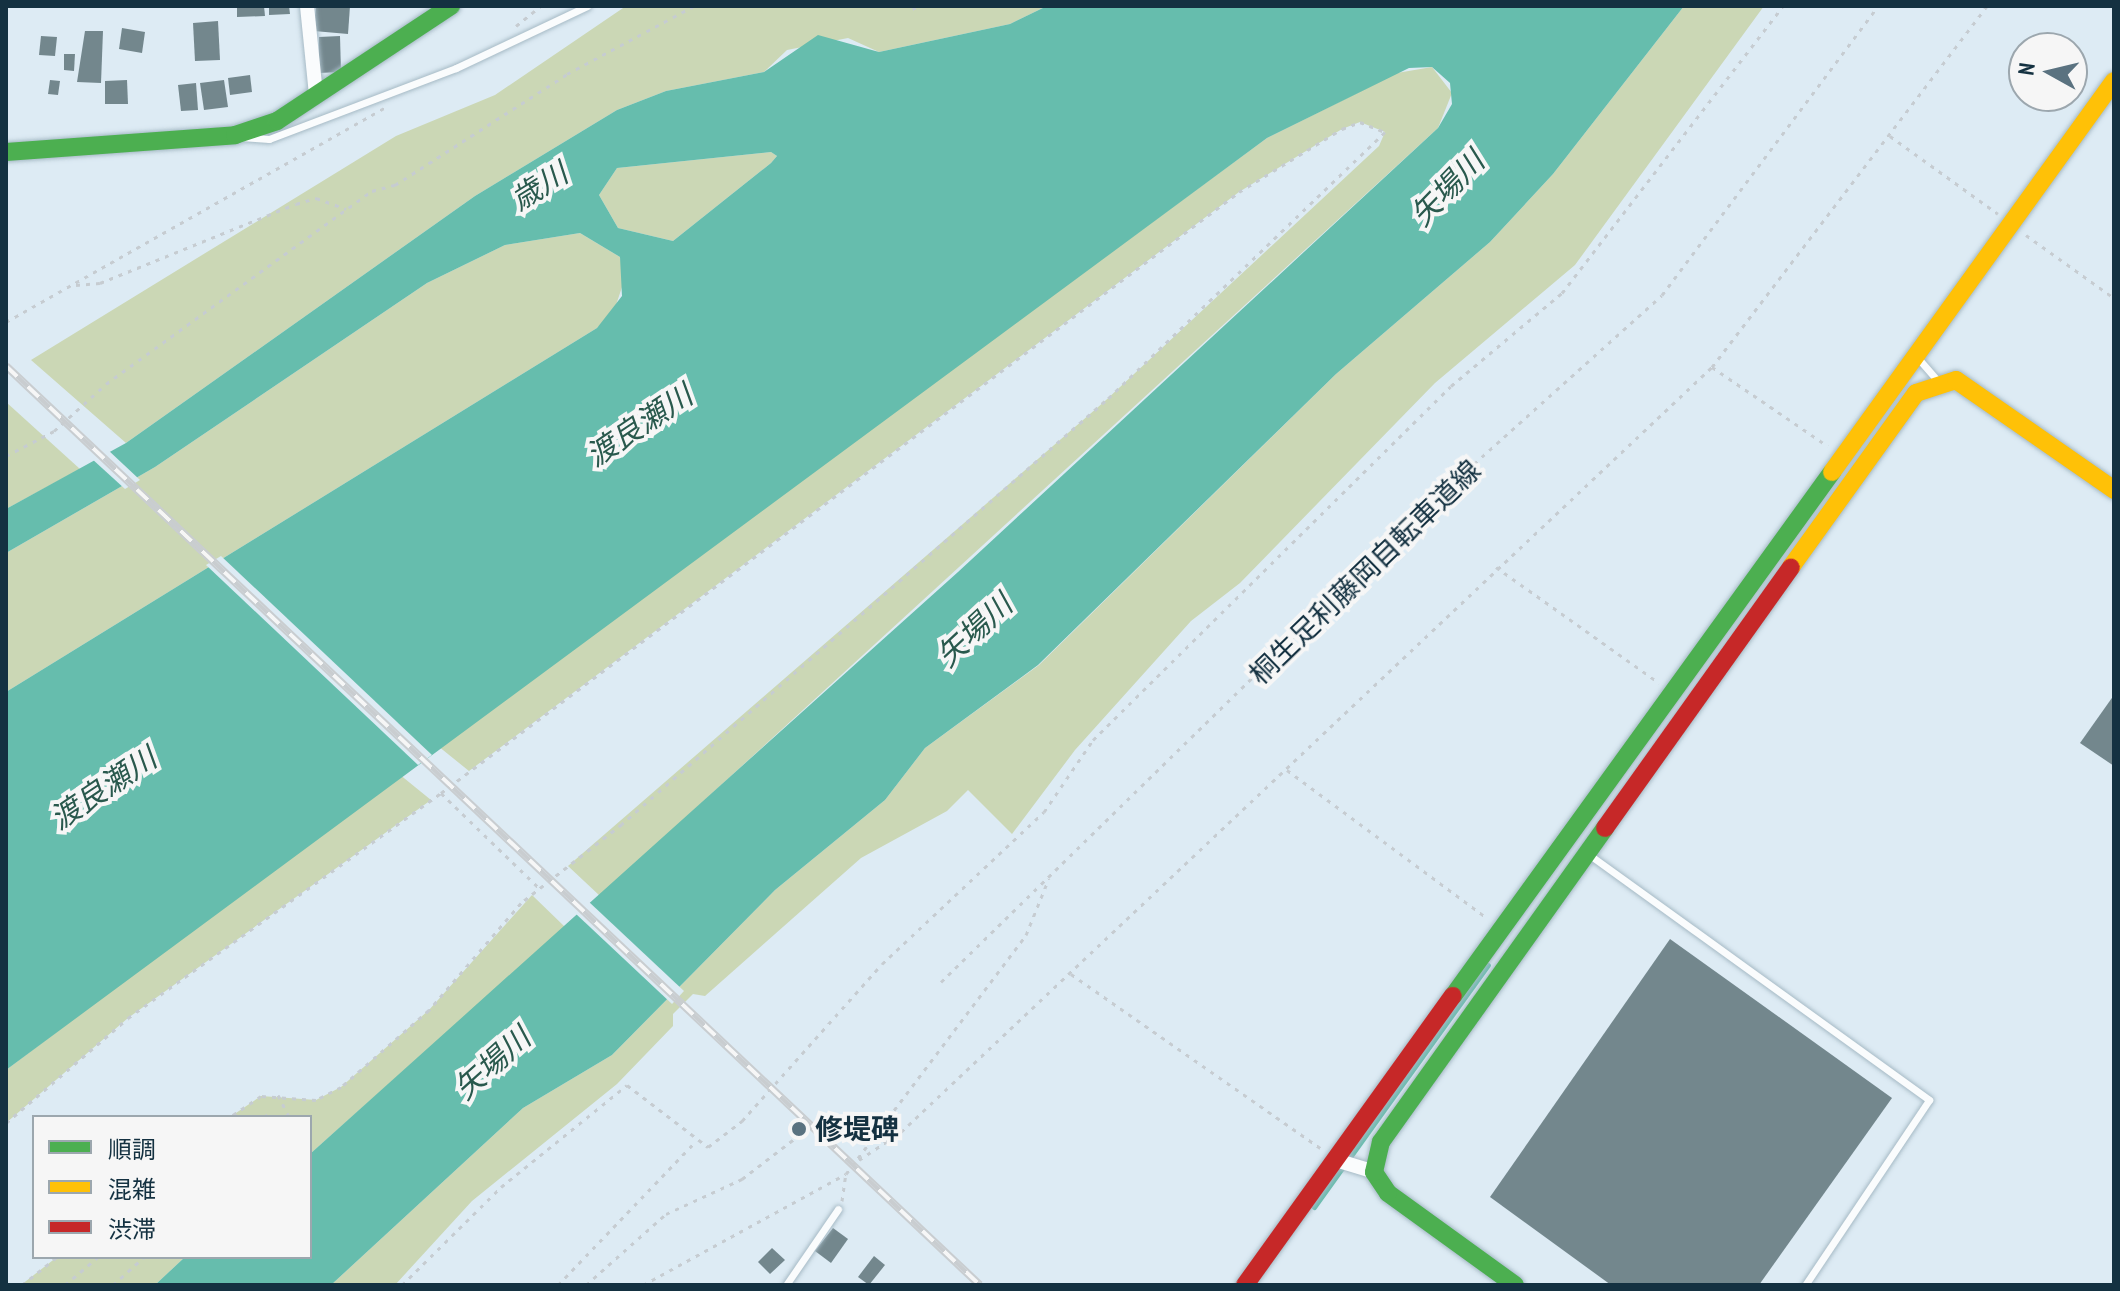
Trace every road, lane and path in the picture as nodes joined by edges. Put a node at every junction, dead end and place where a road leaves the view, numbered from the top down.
1 (307, 6) edge
2 (451, 6) edge
3 (587, 6) edge
4 (694, 6) edge
5 (913, 6) edge
6 (1783, 6) edge
7 (1878, 6) edge
8 (1987, 6) edge
9 (916, 12) dead end
10 (2114, 81) edge
11 (412, 84) junction
12 (316, 94) junction
13 (235, 135) junction
14 (6, 152) edge
15 (346, 210) junction
16 (72, 285) junction
17 (6, 322) edge
18 (1912, 353) junction
19 (1712, 367) junction
20 (1938, 381) junction
21 (1840, 455) junction
22 (6, 456) edge
23 (2114, 490) edge
24 (1496, 567) junction
25 (1672, 693) junction
26 (1287, 770) junction
27 (441, 793) junction
28 (1586, 852) junction
29 (1049, 878) junction
30 (540, 888) junction
31 (1505, 932) junction
32 (1071, 974) junction
33 (941, 982) dead end
34 (276, 1093) junction
35 (271, 1112) dead end
36 (234, 1115) edge
37 (267, 1115) edge
38 (289, 1115) edge
39 (6, 1123) edge
40 (798, 1136) dead end
41 (697, 1140) junction
42 (859, 1160) junction
43 (1339, 1161) junction
44 (1374, 1172) junction
45 (846, 1174) junction
46 (838, 1209) joint
47 (54, 1259) edge
48 (96, 1259) edge
49 (142, 1259) edge
50 (22, 1285) edge
51 (65, 1285) edge
52 (113, 1285) edge
53 (402, 1285) edge
54 (558, 1285) edge
55 (586, 1285) edge
56 (643, 1285) edge
57 (786, 1285) edge
58 (1245, 1285) edge
59 (1515, 1285) edge
60 (1805, 1285) edge

1 - 12 street
2 - 12 street
3 - 11 lane
4 - 15 path
5 - 9 path
6 - 41 path
7 - 29 path, 桐生足利藤岡自転車道線
8 - 19 path
10 - 18 street
11 - 13 lane
11 - 16 path
12 - 13 street
13 - 14 street
15 - 16 path
15 - 22 path
16 - 17 path
18 - 20 lane
18 - 21 street
19 - 21 path
19 - 24 path
20 - 23 street
20 - 28 street
21 - 25 street
24 - 25 path
24 - 26 path
25 - 31 street
26 - 31 path
26 - 32 path
27 - 30 path
27 - 30 path
27 - 39 path
28 - 44 street
28 - 60 lane
29 - 33 path
29 - 42 path, 桐生足利藤岡自転車道線
30 - 34 path
31 - 43 street
32 - 42 path
32 - 43 path
34 - 36 path
34 - 38 path
35 - 37 path
40 - 55 path
41 - 53 path
41 - 54 path
42 - 45 path
43 - 44 street
43 - 58 street
44 - 59 street
45 - 46 path
45 - 56 path
46 - 57 lane
47 - 50 path
48 - 51 path
49 - 52 path

